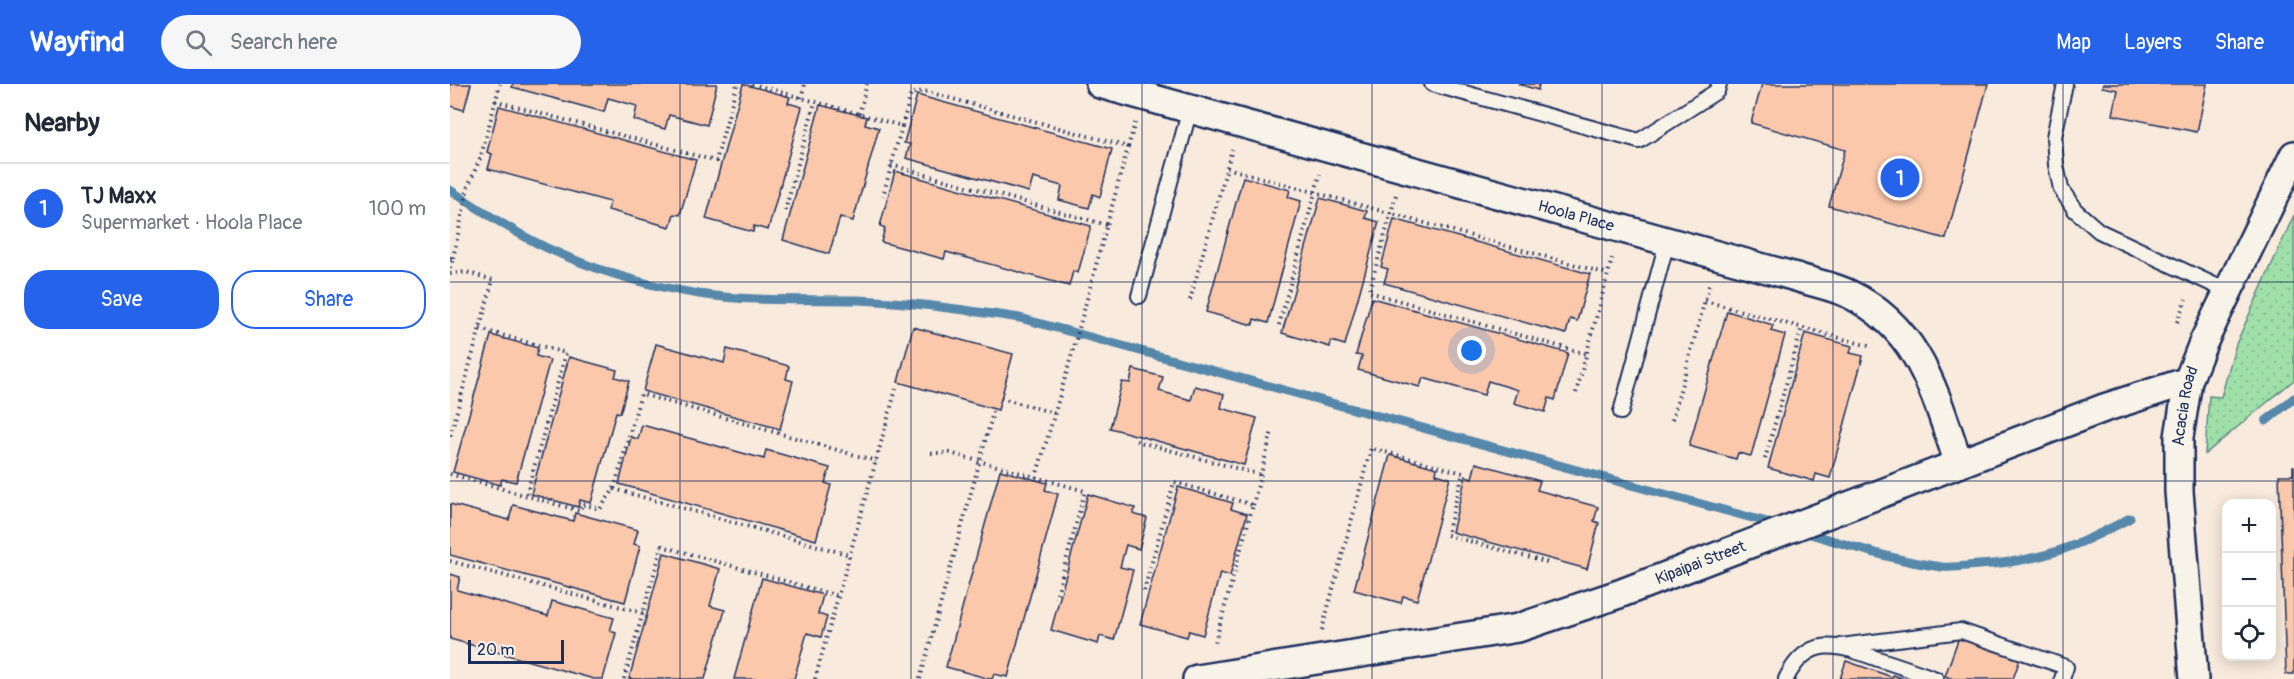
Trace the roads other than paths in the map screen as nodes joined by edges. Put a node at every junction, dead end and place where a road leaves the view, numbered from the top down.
1 (1100, 84) edge
2 (1432, 84) edge
3 (2064, 84) edge
4 (1716, 86) edge
5 (1190, 109) junction
6 (2294, 155) edge
7 (1667, 242) junction
8 (2229, 291) junction
9 (1139, 296) dead end
10 (2188, 381) junction
11 (1621, 412) dead end
12 (1959, 464) junction
13 (1841, 646) junction
14 (1197, 679) edge
15 (1786, 679) edge
16 (1936, 679) edge
17 (2062, 679) edge
18 (2194, 679) edge

1 - 5 street, Hoola Place
2 - 4 lane
3 - 8 lane
5 - 7 street, Hoola Place
5 - 9 lane
6 - 8 street, Acacia Road
7 - 11 lane
7 - 12 street, Hoola Place
8 - 10 street, Acacia Road
10 - 12 street, Kipaipai Street
10 - 18 street, Acacia Road
12 - 14 street, Kipaipai Street
13 - 15 lane
13 - 16 lane
13 - 17 lane

